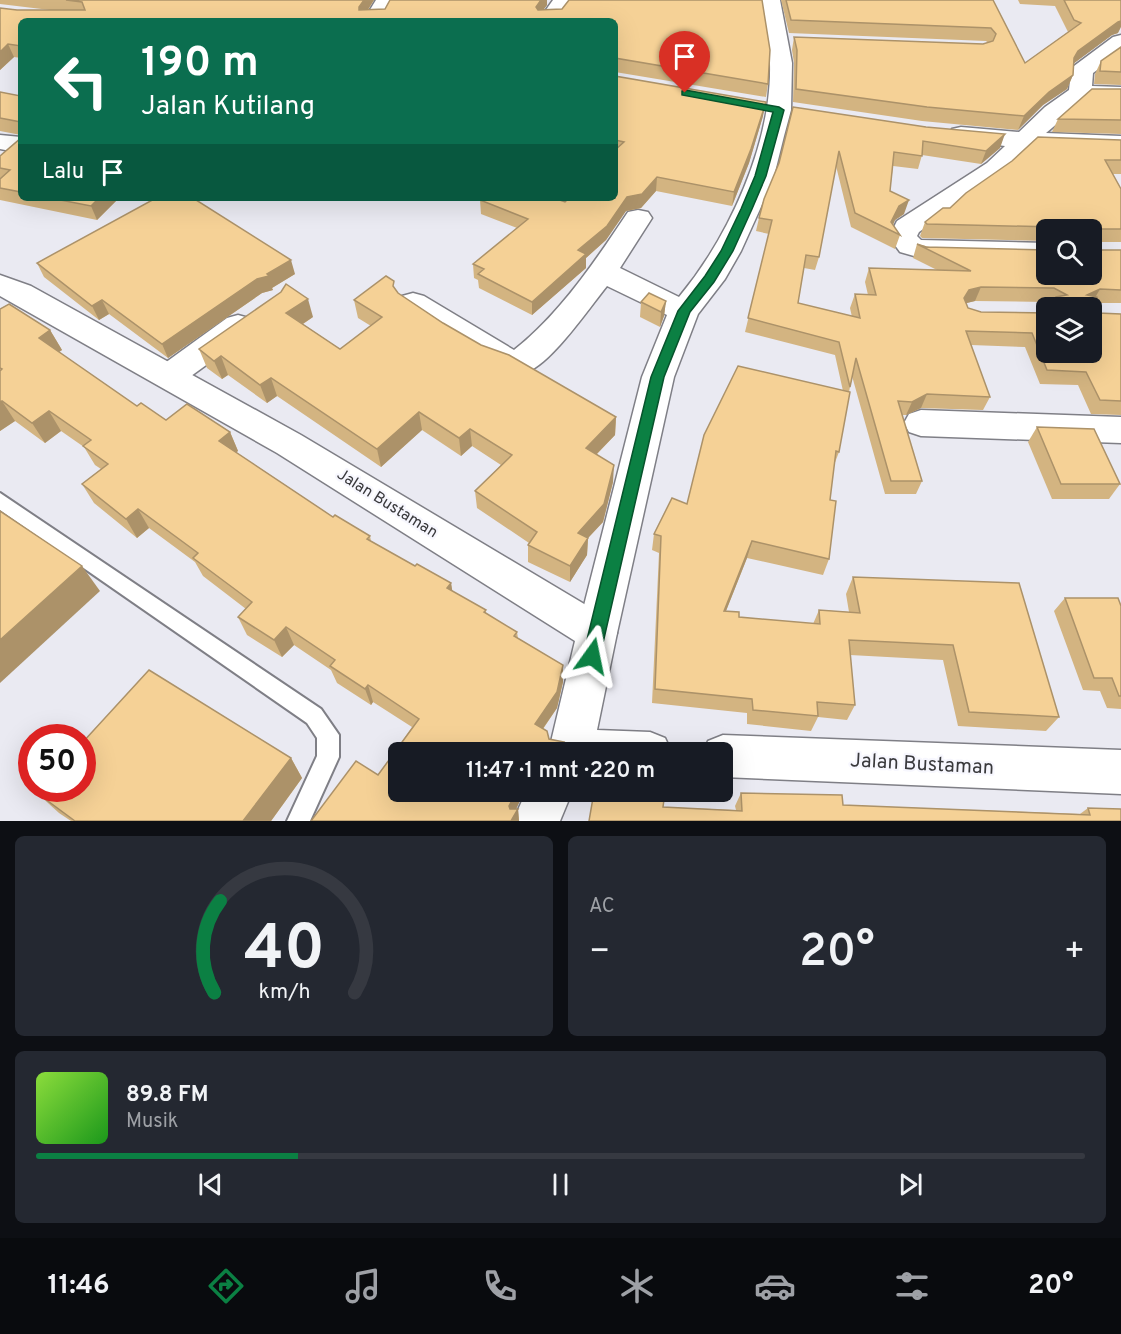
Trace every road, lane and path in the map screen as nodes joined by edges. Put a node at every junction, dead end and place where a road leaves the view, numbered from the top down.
1 (386, 0) edge
2 (564, 0) edge
3 (770, 0) edge
4 (376, 18) edge
5 (551, 18) edge
6 (1121, 42) edge
7 (1080, 93) junction
8 (1121, 94) edge
9 (942, 132) edge
10 (1025, 140) junction
11 (0, 142) edge
12 (1121, 144) edge
13 (18, 145) edge
14 (638, 218) dead end
15 (1036, 252) edge
16 (603, 272) junction
17 (0, 285) edge
18 (413, 303) edge
19 (684, 311) junction
20 (257, 313) edge
21 (170, 376) junction
22 (921, 423) dead end
23 (1121, 430) edge
24 (0, 500) edge
25 (597, 633) junction
26 (572, 742) edge
27 (733, 756) edge
28 (1121, 772) edge
29 (545, 802) edge
30 (298, 821) edge
31 (536, 821) edge

1 - 4 street
2 - 5 street
3 - 19 street
6 - 7 street
7 - 8 street
7 - 10 street
9 - 10 street
10 - 12 street
10 - 15 street
11 - 13 street
14 - 16 street
16 - 18 street
16 - 19 street
17 - 21 street, Jalan Bustaman
19 - 25 street
20 - 21 street
21 - 25 street, Jalan Bustaman
22 - 23 street
24 - 30 lane
25 - 26 street
27 - 28 street, Jalan Bustaman
29 - 31 street

